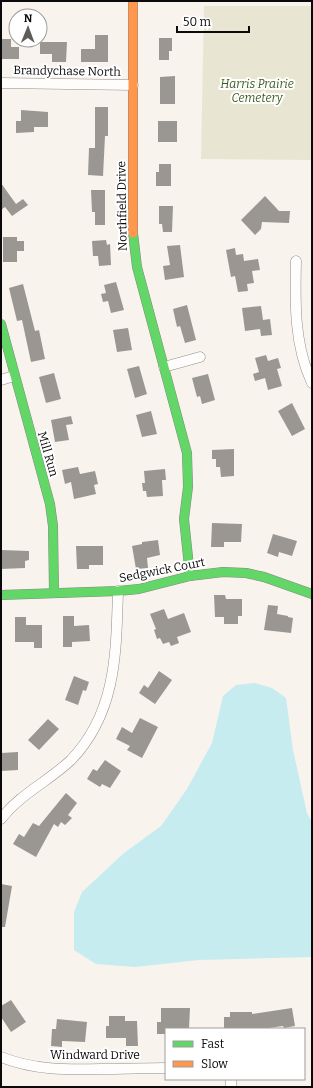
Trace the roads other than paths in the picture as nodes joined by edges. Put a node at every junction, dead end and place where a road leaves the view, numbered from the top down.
1 (133, 1) edge
2 (1, 83) edge
3 (133, 85) junction
4 (296, 261) dead end
5 (1, 324) edge
6 (200, 356) dead end
7 (164, 367) junction
8 (14, 376) junction
9 (1, 380) edge
10 (312, 383) edge
11 (190, 576) junction
12 (118, 591) junction
13 (54, 592) junction
14 (312, 594) edge
15 (1, 595) edge
16 (1, 817) edge
17 (1, 1058) edge
18 (165, 1068) edge

1 - 3 street, Northfield Drive
2 - 3 street, Brandychase North
3 - 7 street, Northfield Drive
4 - 10 street
5 - 8 street, Mill Run
6 - 7 street
7 - 11 street, Northfield Drive
8 - 9 street
8 - 13 street, Mill Run
11 - 12 street, Sedgwick Court
11 - 14 street, Sedgwick Court
12 - 13 street, Sedgwick Court
12 - 16 street
13 - 15 street, Sedgwick Court
17 - 18 street, Windward Drive

